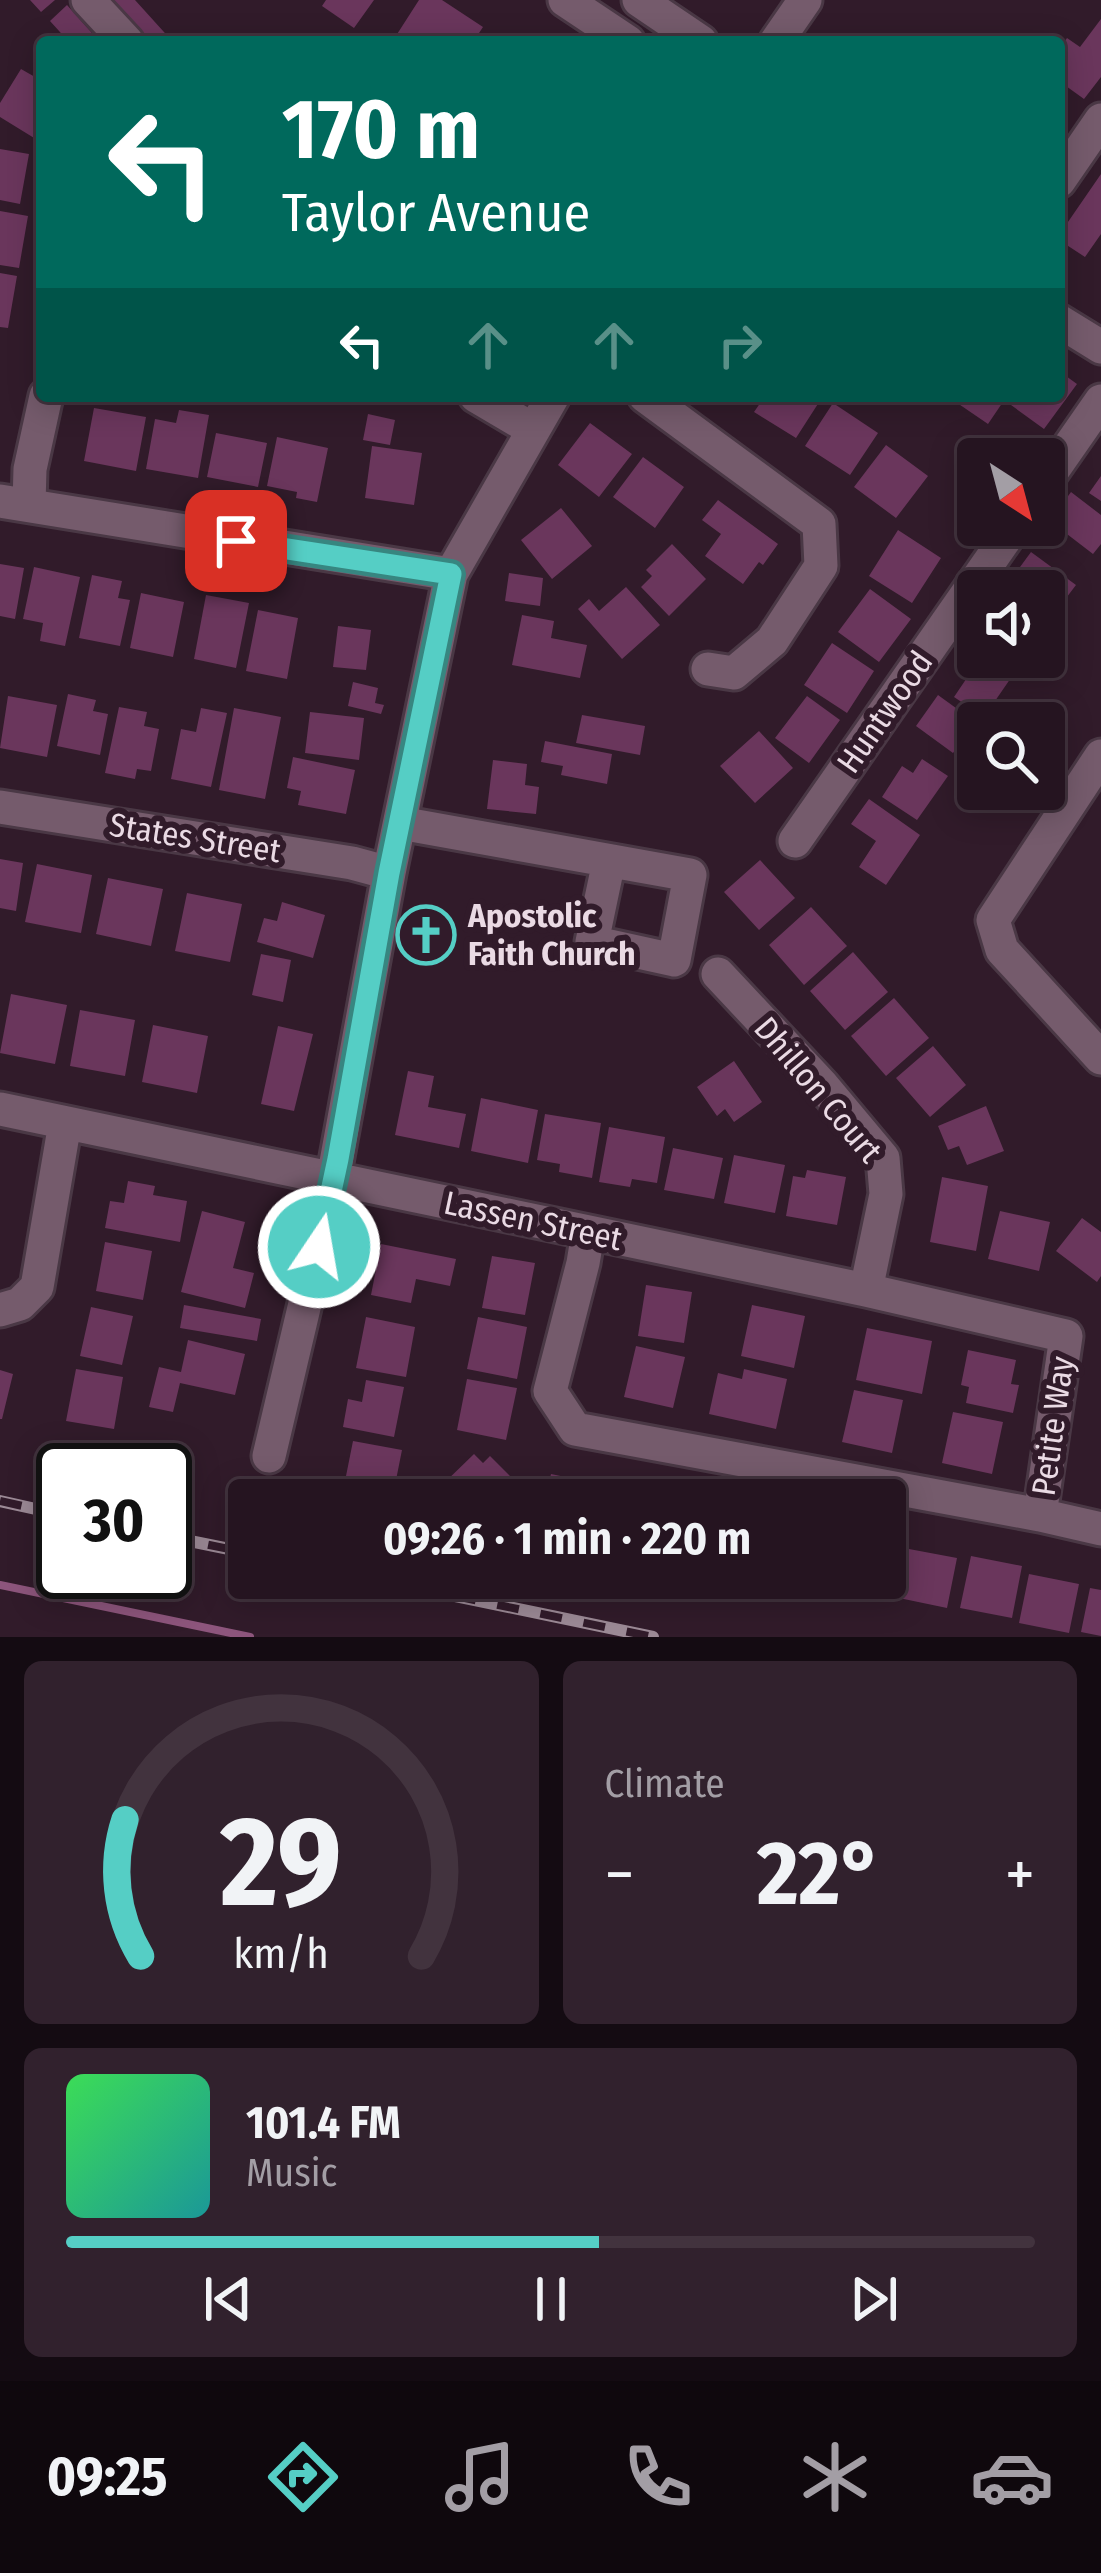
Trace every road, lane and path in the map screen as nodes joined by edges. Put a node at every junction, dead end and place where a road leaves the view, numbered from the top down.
1 (88, 0) edge
2 (565, 0) edge
3 (639, 0) edge
4 (805, 0) edge
5 (121, 36) edge
6 (619, 36) edge
7 (692, 36) edge
8 (780, 36) edge
9 (1101, 120) edge
10 (1065, 172) edge
11 (1065, 325) edge
12 (1101, 347) edge
13 (1101, 401) edge
14 (45, 402) edge
15 (486, 402) edge
16 (549, 402) edge
17 (653, 402) edge
18 (532, 429) junction
19 (1065, 453) edge
20 (14, 502) edge
21 (1000, 546) edge
22 (451, 574) junction
23 (708, 669) dead end
24 (1101, 756) edge
25 (0, 807) edge
26 (400, 823) junction
27 (796, 841) dead end
28 (609, 861) dead end
29 (389, 873) junction
30 (718, 974) dead end
31 (1101, 1058) edge
32 (0, 1109) edge
33 (65, 1123) junction
34 (334, 1177) junction
35 (588, 1233) junction
36 (866, 1290) junction
37 (0, 1310) edge
38 (1066, 1336) joint
39 (269, 1456) dead end
40 (1040, 1515) junction
41 (1101, 1529) edge

1 - 5 street
2 - 6 street
3 - 7 street
4 - 8 street
9 - 10 street
11 - 12 street
13 - 19 street
14 - 20 street
15 - 18 street
16 - 18 street
17 - 23 street
18 - 22 street
20 - 22 street
21 - 27 street, Huntwood
22 - 26 street
24 - 31 street
25 - 29 street, States Street
26 - 28 street
26 - 29 street
29 - 34 street
30 - 36 street, Dhillon Court
32 - 33 street, Lassen Street
33 - 34 street, Lassen Street
33 - 37 street
34 - 35 street, Lassen Street
34 - 39 street
35 - 36 street, Lassen Street
35 - 40 street
36 - 38 street, Lassen Street
38 - 40 street, Petite Way
40 - 41 street

